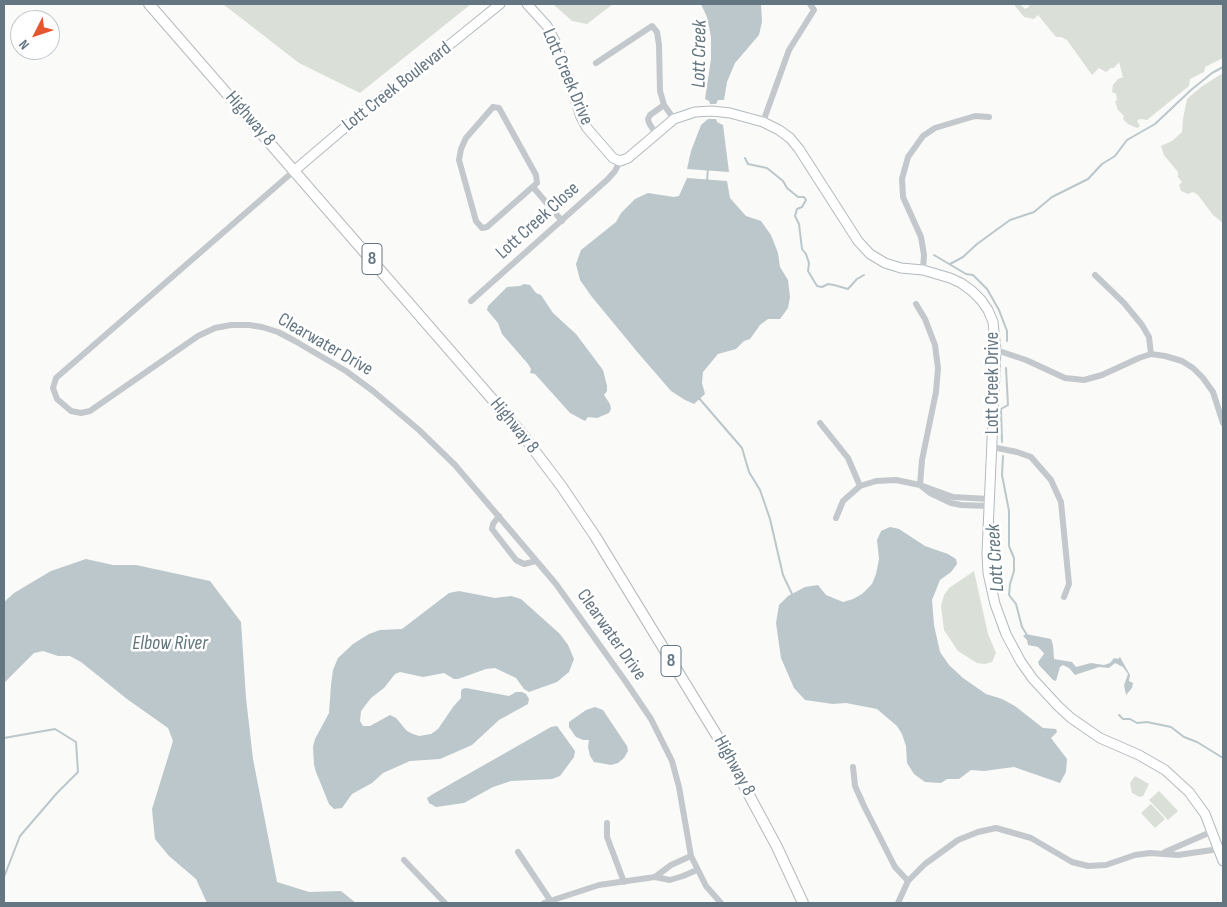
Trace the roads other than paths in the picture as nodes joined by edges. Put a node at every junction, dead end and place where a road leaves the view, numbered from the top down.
1 (149, 4) edge
2 (500, 4) edge
3 (528, 4) edge
4 (810, 4) edge
5 (596, 64) dead end
6 (664, 105) junction
7 (989, 117) dead end
8 (674, 119) junction
9 (763, 122) junction
10 (656, 134) junction
11 (620, 161) junction
12 (295, 170) junction
13 (533, 187) junction
14 (562, 221) junction
15 (923, 270) junction
16 (1095, 276) dead end
17 (471, 301) dead end
18 (916, 304) dead end
19 (996, 350) junction
20 (1151, 354) junction
21 (820, 423) dead end
22 (1223, 423) edge
23 (992, 447) junction
24 (920, 485) junction
25 (860, 486) junction
26 (989, 502) junction
27 (499, 516) junction
28 (836, 518) dead end
29 (536, 561) junction
30 (1064, 597) dead end
31 (853, 767) dead end
32 (607, 823) dead end
33 (1213, 831) junction
34 (1219, 849) junction
35 (518, 852) dead end
36 (1164, 853) junction
37 (691, 856) junction
38 (404, 860) dead end
39 (1223, 861) edge
40 (697, 870) junction
41 (654, 877) junction
42 (908, 881) junction
43 (624, 882) junction
44 (547, 902) edge
45 (445, 903) edge
46 (721, 903) edge
47 (803, 903) edge
48 (898, 903) edge

1 - 12 main road, Highway 8 / 8
2 - 12 street, Lott Creek Boulevard
3 - 11 street, Lott Creek Drive
4 - 9 street
5 - 6 street
6 - 8 street
6 - 10 street
7 - 15 street
8 - 9 street, Lott Creek Drive
8 - 10 street, Lott Creek Drive
9 - 15 street, Lott Creek Drive
10 - 11 street, Lott Creek Drive
11 - 14 street, Lott Creek Close
12 - 27 street, Clearwater Drive
12 - 47 main road, Highway 8 / 8
13 - 13 street
13 - 14 street
14 - 17 street, Lott Creek Close
15 - 19 street, Lott Creek Drive
16 - 20 street
18 - 24 street
19 - 20 street
19 - 23 street, Lott Creek Drive
20 - 22 street
21 - 25 street
23 - 26 street, Lott Creek Drive
23 - 30 street
24 - 25 street
24 - 26 street
25 - 28 street
26 - 33 street, Lott Creek Drive
27 - 29 street, Clearwater Drive
27 - 29 street
29 - 37 street, Clearwater Drive
31 - 42 street
32 - 43 street
33 - 34 street, Lott Creek Drive
33 - 36 street
34 - 36 street
34 - 39 street, Lott Creek Drive
35 - 44 street
36 - 42 street
37 - 40 street, Clearwater Drive
37 - 41 street
38 - 45 street
40 - 41 street
40 - 46 street, Clearwater Drive
41 - 43 street
42 - 48 street
43 - 44 street

